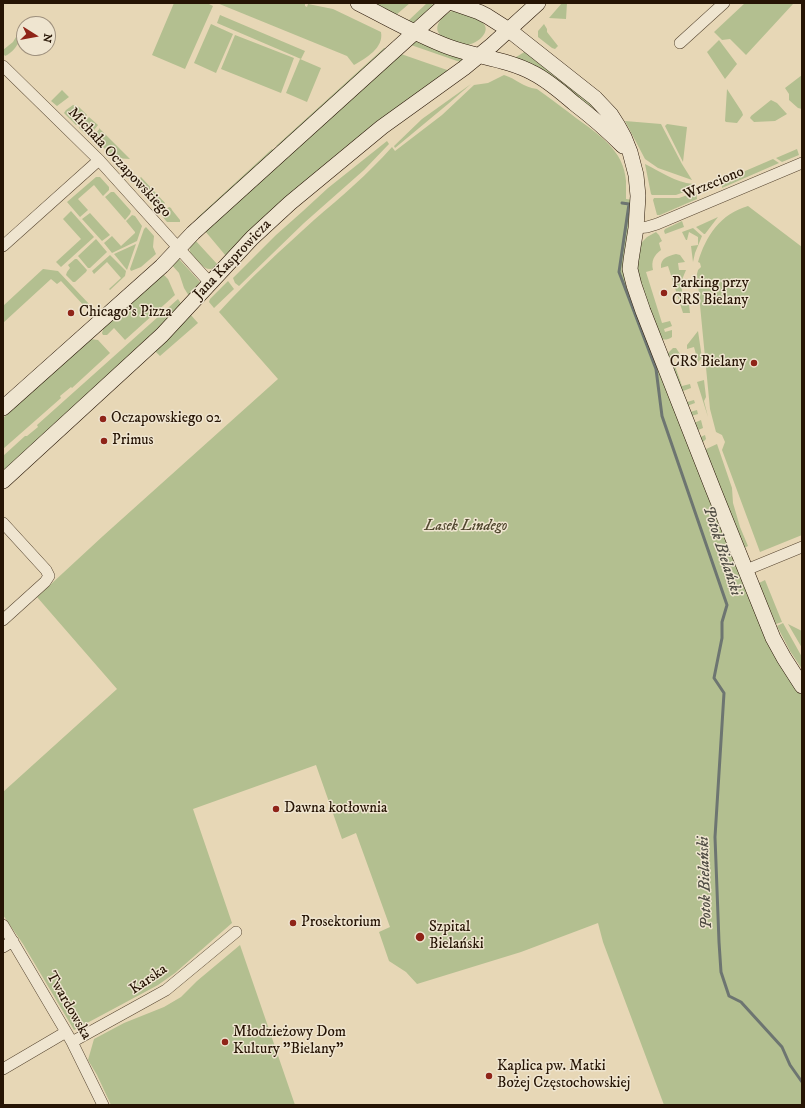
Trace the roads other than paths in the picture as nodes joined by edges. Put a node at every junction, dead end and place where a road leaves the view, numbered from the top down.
1 (358, 3) edge
2 (447, 3) edge
3 (453, 3) edge
4 (538, 3) edge
5 (724, 3) edge
6 (488, 16) junction
7 (509, 30) junction
8 (415, 32) junction
9 (680, 43) dead end
10 (478, 56) junction
11 (3, 66) edge
12 (630, 152) junction
13 (98, 160) junction
14 (802, 163) edge
15 (636, 228) junction
16 (3, 246) edge
17 (178, 248) junction
18 (210, 283) junction
19 (3, 408) edge
20 (3, 481) edge
21 (3, 523) edge
22 (802, 547) edge
23 (746, 570) junction
24 (3, 620) edge
25 (802, 686) edge
26 (3, 925) edge
27 (236, 932) dead end
28 (8, 944) edge
29 (66, 1032) junction
30 (72, 1042) junction
31 (3, 1068) edge
32 (103, 1105) edge

1 - 8 street
2 - 8 street
3 - 6 street
4 - 7 street
5 - 9 street
6 - 7 street
6 - 10 street
7 - 10 street, Jana Kasprowicza
7 - 12 street
8 - 10 street
8 - 17 street
10 - 12 street
10 - 18 street, Jana Kasprowicza
11 - 13 street, Michała Oczapowskiego
12 - 15 street
13 - 16 street
13 - 17 street, Michała Oczapowskiego
14 - 15 street, Wrzeciono
15 - 23 street
17 - 18 street, Michała Oczapowskiego
17 - 19 street
18 - 20 street, Jana Kasprowicza
21 - 24 street
22 - 23 street
23 - 25 street
26 - 28 street, Twardowska
27 - 30 street, Karska
28 - 29 street, Twardowska
29 - 30 street, Twardowska
29 - 31 street
30 - 32 street, Twardowska

